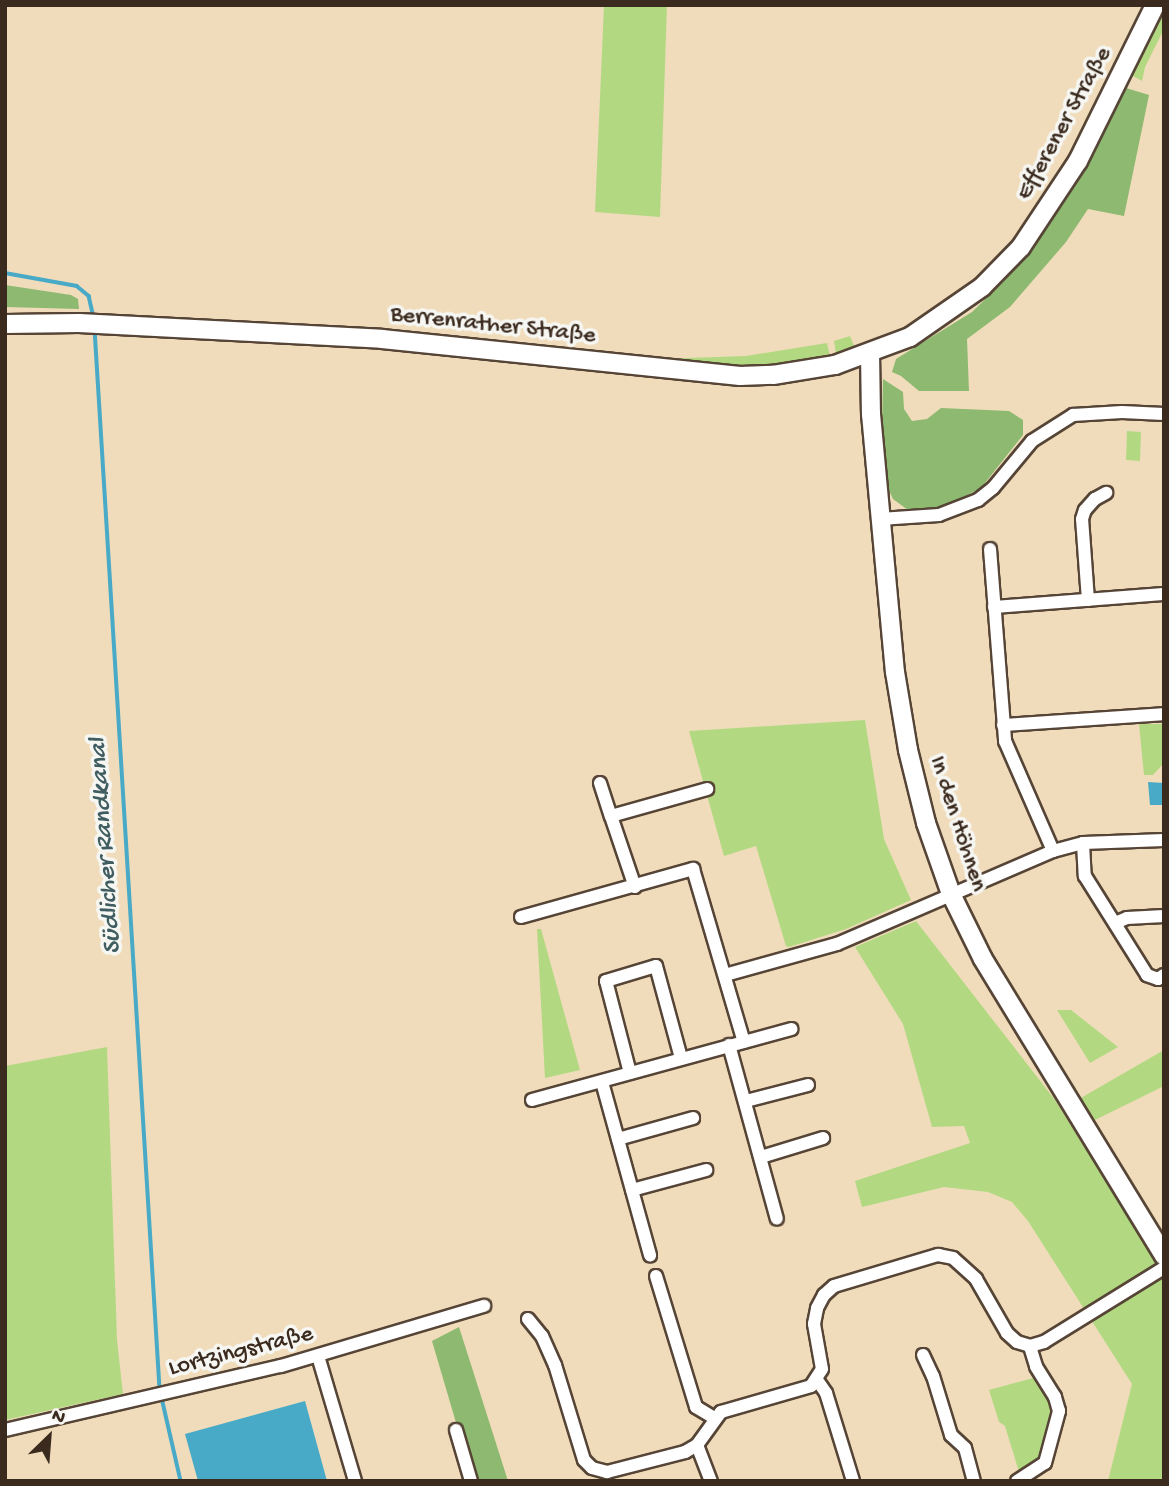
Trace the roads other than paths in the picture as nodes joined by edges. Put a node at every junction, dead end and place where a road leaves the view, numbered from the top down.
1 (1155, 5) edge
2 (5, 324) edge
3 (870, 353) junction
4 (1164, 414) edge
5 (1106, 493) dead end
6 (880, 519) junction
7 (990, 549) dead end
8 (1164, 594) edge
9 (1088, 600) junction
10 (994, 607) junction
11 (1164, 714) edge
12 (1003, 725) junction
13 (600, 783) dead end
14 (707, 789) dead end
15 (611, 816) junction
16 (1164, 840) edge
17 (1083, 843) junction
18 (1053, 851) junction
19 (635, 887) junction
20 (951, 894) junction
21 (1164, 916) edge
22 (521, 917) dead end
23 (1115, 923) junction
24 (725, 975) junction
25 (1164, 975) edge
26 (791, 1029) dead end
27 (744, 1042) junction
28 (729, 1045) junction
29 (681, 1058) junction
30 (630, 1073) junction
31 (602, 1082) junction
32 (808, 1085) dead end
33 (532, 1100) dead end
34 (746, 1101) junction
35 (693, 1118) dead end
36 (823, 1138) dead end
37 (618, 1139) junction
38 (761, 1157) junction
39 (706, 1170) dead end
40 (632, 1190) junction
41 (777, 1219) dead end
42 (650, 1255) dead end
43 (1164, 1256) edge
44 (1164, 1268) edge
45 (656, 1276) dead end
46 (484, 1306) dead end
47 (528, 1320) dead end
48 (1030, 1346) junction
49 (923, 1355) dead end
50 (318, 1356) junction
51 (817, 1380) junction
52 (714, 1418) junction
53 (5, 1430) edge
54 (456, 1430) dead end
55 (697, 1445) junction
56 (590, 1474) edge
57 (355, 1481) edge
58 (471, 1481) edge
59 (711, 1481) edge
60 (853, 1481) edge
61 (974, 1481) edge
62 (1017, 1481) edge

1 - 3 street, Efferener Straße
2 - 3 street, Berrenrather Straße
3 - 6 street, In den Höhnen
4 - 6 street
5 - 9 street
6 - 20 street, In den Höhnen
7 - 10 street
8 - 9 street
9 - 10 street
10 - 12 street
11 - 12 street
12 - 18 street
13 - 15 street
14 - 15 street
15 - 19 street
16 - 17 street
17 - 18 street
17 - 23 street
18 - 20 street
19 - 22 street
19 - 24 street
20 - 24 street
20 - 43 street, In den Höhnen
21 - 23 street
23 - 25 street
24 - 27 street
26 - 27 street
27 - 28 street
28 - 29 street
28 - 34 street
29 - 30 street
29 - 30 street
30 - 31 street
31 - 33 street
31 - 37 street
32 - 34 street
34 - 38 street
35 - 37 street
36 - 38 street
37 - 40 street
38 - 41 street
39 - 40 street
40 - 42 street
44 - 48 street
45 - 52 street
46 - 50 street, Lortzingstraße
47 - 56 street
48 - 51 street
48 - 62 street
49 - 61 street
50 - 53 street, Lortzingstraße
50 - 57 street
51 - 52 street
51 - 60 street
52 - 55 street
54 - 58 street
55 - 56 street
55 - 59 street

